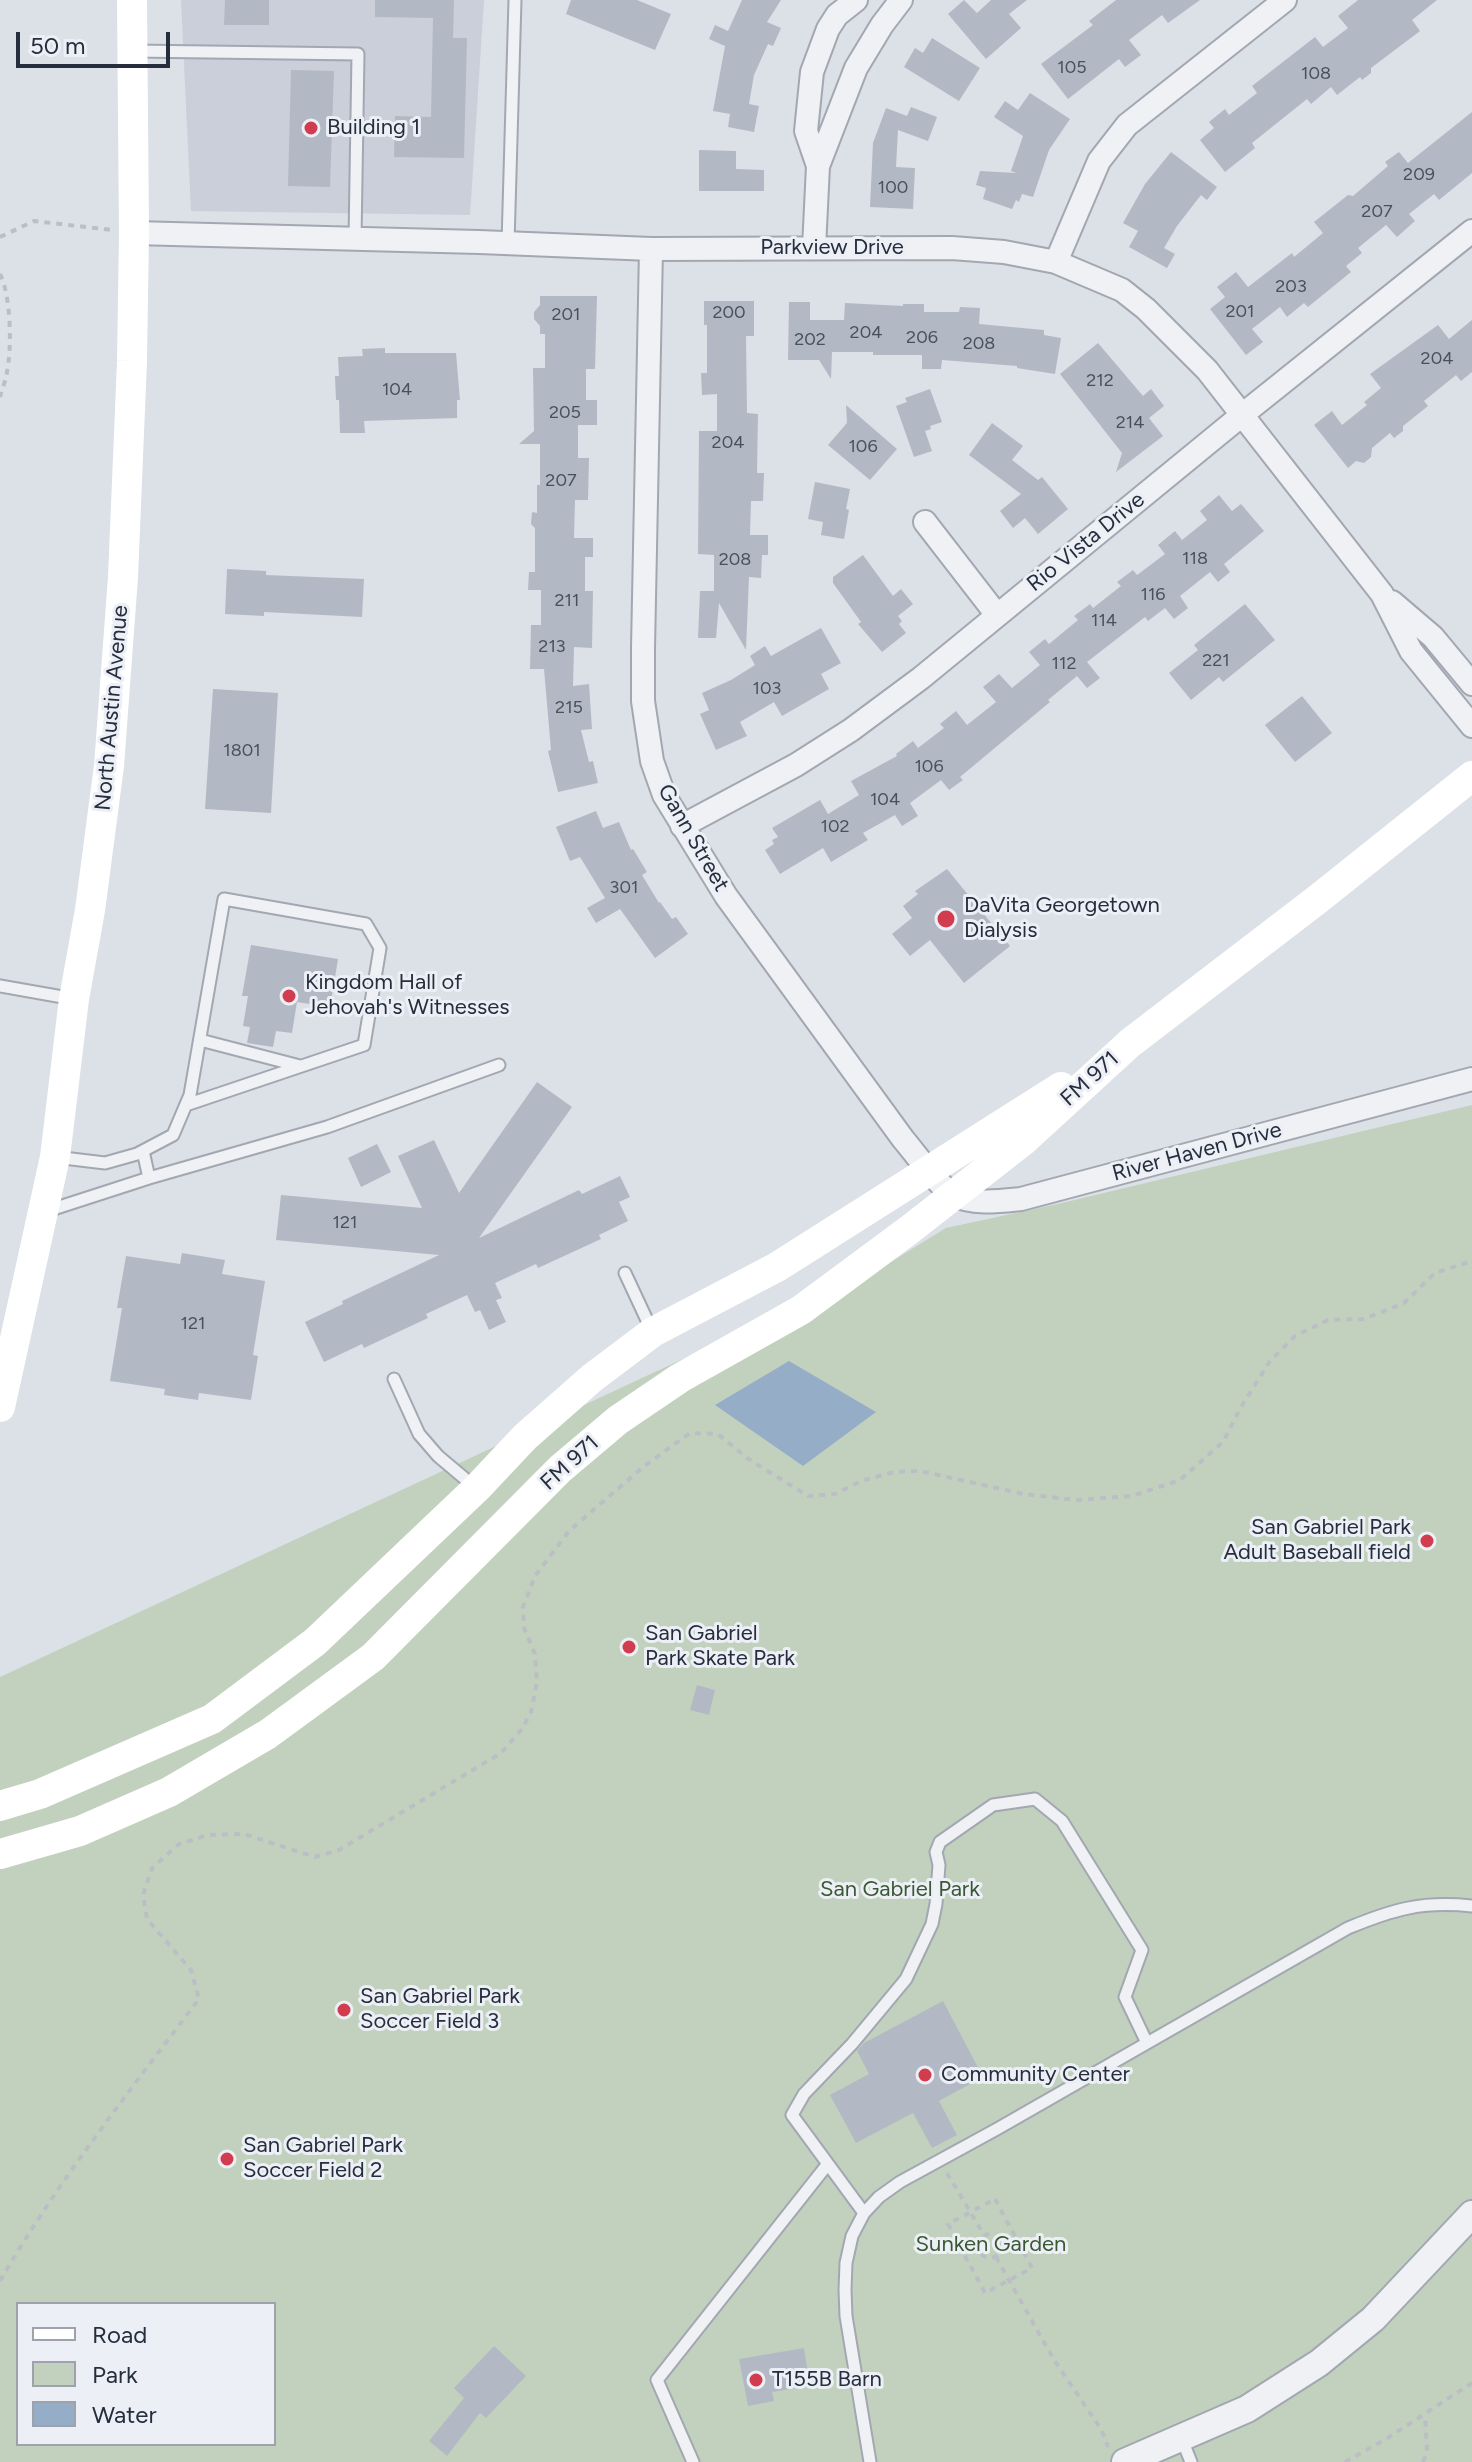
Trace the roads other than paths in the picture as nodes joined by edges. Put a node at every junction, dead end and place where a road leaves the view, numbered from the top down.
1 (132, 0) edge
2 (515, 0) edge
3 (856, 0) edge
4 (901, 0) edge
5 (1285, 0) edge
6 (133, 51) junction
7 (818, 166) junction
8 (1472, 231) edge
9 (134, 233) junction
10 (355, 239) junction
11 (508, 243) junction
12 (814, 248) junction
13 (651, 249) junction
14 (1056, 262) junction
15 (1242, 415) junction
16 (925, 522) dead end
17 (1382, 594) junction
18 (997, 615) junction
19 (1472, 684) edge
20 (1472, 726) edge
21 (1472, 776) edge
22 (682, 826) junction
23 (0, 986) edge
24 (74, 999) junction
25 (200, 1040) junction
26 (1130, 1043) junction
27 (499, 1065) dead end
28 (301, 1066) junction
29 (1472, 1079) edge
30 (186, 1105) junction
31 (143, 1151) junction
32 (55, 1157) junction
33 (930, 1171) junction
34 (149, 1178) junction
35 (954, 1195) junction
36 (42, 1212) junction
37 (625, 1273) dead end
38 (653, 1332) junction
39 (394, 1379) dead end
40 (0, 1407) edge
41 (477, 1488) junction
42 (509, 1522) junction
43 (0, 1806) edge
44 (0, 1854) edge
45 (1472, 1906) edge
46 (1147, 2043) junction
47 (827, 2165) junction
48 (864, 2213) junction
49 (1472, 2214) edge
50 (1181, 2436) junction
51 (1117, 2457) edge
52 (693, 2462) edge
53 (870, 2462) edge
54 (1191, 2462) edge

1 - 6 main road, North Austin Avenue
2 - 11 lane
3 - 7 street
4 - 7 street
5 - 14 street
6 - 9 main road, North Austin Avenue
6 - 10 lane
7 - 12 street
8 - 15 street, Rio Vista Drive
9 - 10 street, Parkview Drive
9 - 24 main road, North Austin Avenue
10 - 11 street, Parkview Drive
11 - 13 street, Parkview Drive
12 - 13 street, Parkview Drive
12 - 14 street, Parkview Drive
13 - 22 street, Gann Street
14 - 15 street, Parkview Drive
15 - 17 street, Parkview Drive
15 - 18 street, Rio Vista Drive
16 - 18 street
17 - 19 street, Parkview Drive
17 - 20 street, Parkview Drive
18 - 22 street, Rio Vista Drive
21 - 26 main road, FM 971 / FM 971
22 - 33 street, Gann Street
23 - 24 lane
24 - 32 main road, North Austin Avenue
25 - 28 lane
25 - 28 lane
25 - 30 lane
26 - 33 main road, FM 971 / FM 971
26 - 35 main road, FM 971 / FM 971
27 - 34 lane
28 - 30 lane
29 - 35 street, River Haven Drive
30 - 31 lane
31 - 32 lane
31 - 34 lane
32 - 36 main road, North Austin Avenue
33 - 35 street
33 - 38 main road, FM 971 / FM 971
34 - 36 lane
35 - 42 main road, FM 971 / FM 971
36 - 40 main road, North Austin Avenue
37 - 38 lane
38 - 41 main road, FM 971 / FM 971
39 - 41 lane
41 - 42 main road
41 - 43 main road, FM 971 / FM 971
42 - 44 main road, FM 971 / FM 971
45 - 46 lane
46 - 47 lane
46 - 48 lane
47 - 48 lane
47 - 52 lane
48 - 53 lane
49 - 50 street
50 - 51 street
50 - 54 lane

